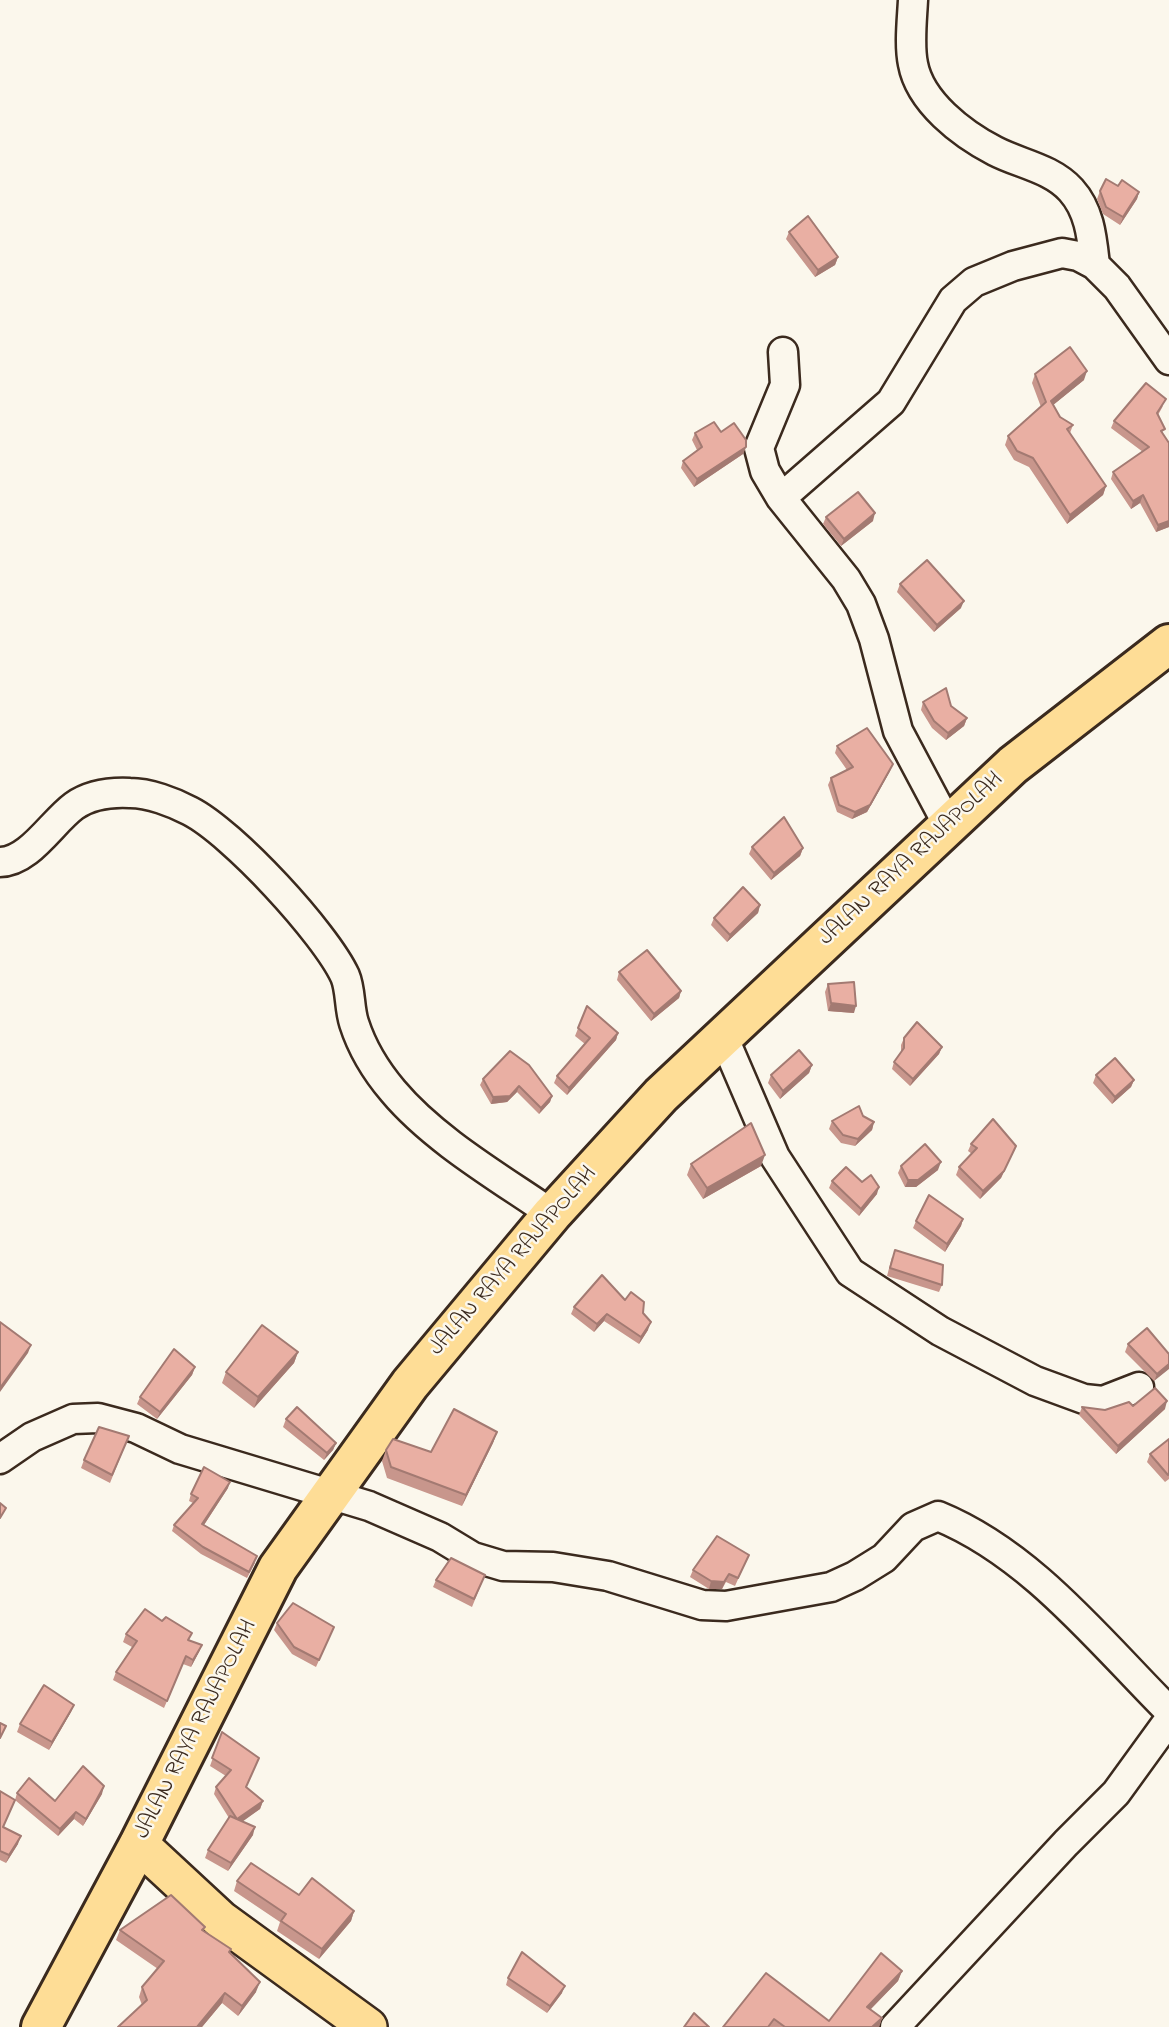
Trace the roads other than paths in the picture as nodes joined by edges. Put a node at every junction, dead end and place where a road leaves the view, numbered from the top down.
1 (913, 0) edge
2 (1095, 265) junction
3 (783, 352) dead end
4 (1169, 360) edge
5 (781, 498) junction
6 (1169, 644) edge
7 (948, 825) junction
8 (0, 862) edge
9 (723, 1036) junction
10 (552, 1214) junction
11 (1139, 1387) dead end
12 (0, 1459) edge
13 (331, 1493) junction
14 (1169, 1711) edge
15 (1169, 1720) edge
16 (139, 1844) junction
17 (41, 2027) edge
18 (368, 2027) edge
19 (895, 2027) edge

1 - 2 street
2 - 4 street
2 - 5 street
3 - 5 street
5 - 7 street
6 - 7 highway, JALAN RAYA RAJAPOLAH
7 - 9 highway, JALAN RAYA RAJAPOLAH
8 - 10 street
9 - 10 highway, JALAN RAYA RAJAPOLAH
9 - 11 street
10 - 13 highway, JALAN RAYA RAJAPOLAH
12 - 13 street
13 - 14 street
13 - 16 highway, JALAN RAYA RAJAPOLAH
15 - 19 street
16 - 17 highway, JALAN RAYA RAJAPOLAH
16 - 18 main road

